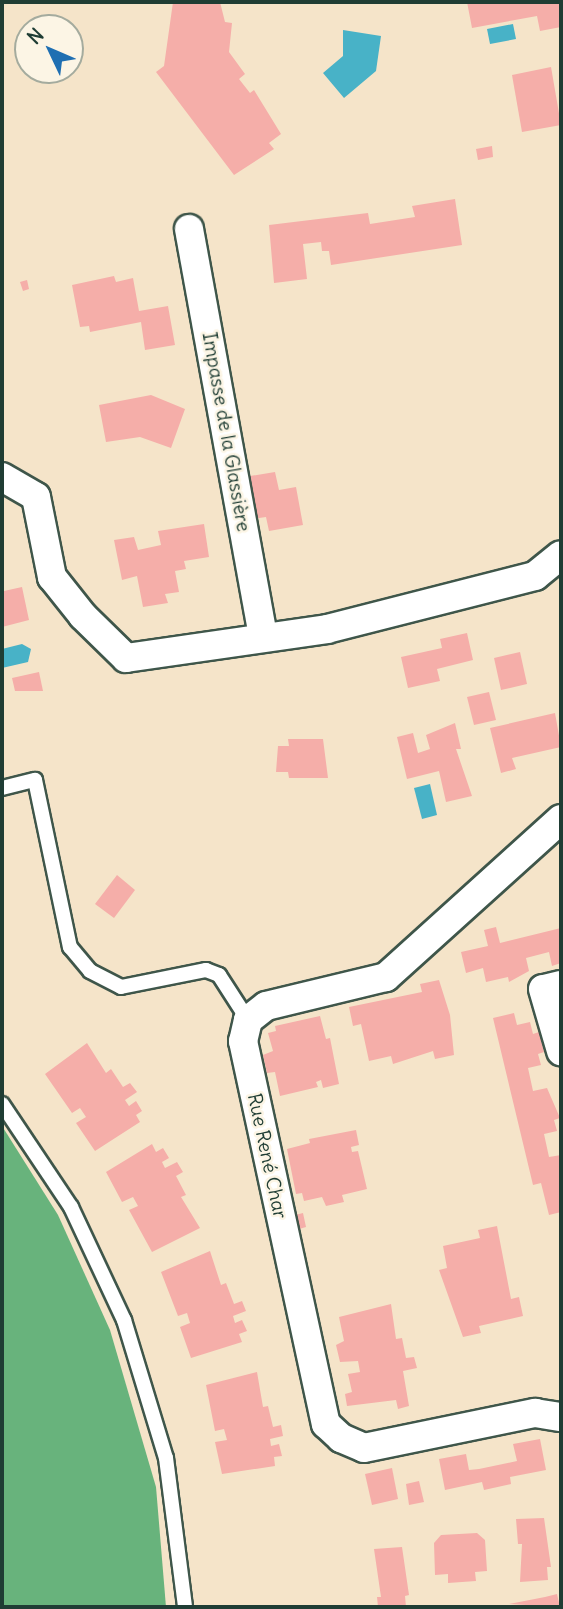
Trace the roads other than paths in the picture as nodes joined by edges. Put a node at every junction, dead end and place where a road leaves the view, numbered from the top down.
1 (189, 229) dead end
2 (2, 477) edge
3 (561, 555) edge
4 (263, 636) junction
5 (2, 788) edge
6 (561, 820) edge
7 (552, 987) edge
8 (248, 1020) junction
9 (561, 1051) edge
10 (2, 1104) edge
11 (561, 1417) edge
12 (185, 1607) edge

1 - 4 street, Impasse de la Glassière
2 - 4 street
3 - 4 street
5 - 8 lane
6 - 8 street
7 - 9 street
8 - 11 street, Rue René Char
10 - 12 lane

